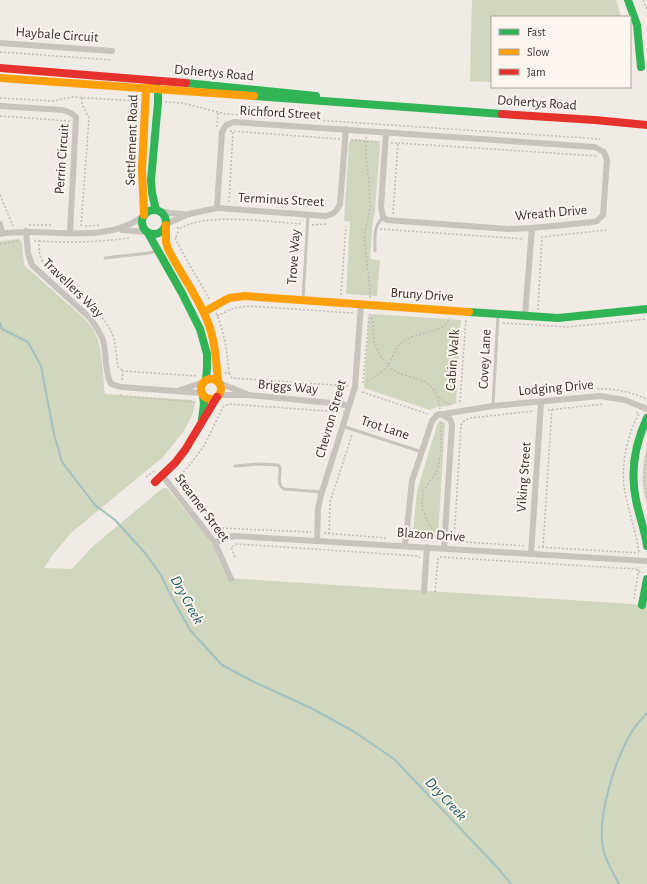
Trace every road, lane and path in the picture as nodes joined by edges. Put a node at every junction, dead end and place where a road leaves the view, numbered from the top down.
1 (628, 0) edge
2 (643, 0) edge
3 (647, 10) edge
4 (0, 43) edge
5 (112, 51) dead end
6 (0, 52) edge
7 (112, 60) dead end
8 (641, 67) dead end
9 (0, 68) edge
10 (0, 78) edge
11 (152, 81) junction
12 (146, 88) junction
13 (158, 89) junction
14 (82, 97) junction
15 (0, 98) edge
16 (146, 101) junction
17 (158, 102) junction
18 (0, 106) edge
19 (426, 109) junction
20 (218, 112) junction
21 (0, 116) edge
22 (72, 121) dead end
23 (647, 125) edge
24 (346, 129) junction
25 (366, 130) junction
26 (222, 131) junction
27 (233, 132) junction
28 (386, 132) junction
29 (600, 139) dead end
30 (345, 140) junction
31 (366, 141) junction
32 (385, 143) junction
33 (398, 143) junction
34 (599, 156) dead end
35 (0, 195) edge
36 (217, 206) junction
37 (158, 210) junction
38 (189, 214) junction
39 (308, 215) junction
40 (143, 216) junction
41 (384, 217) junction
42 (392, 221) junction
43 (168, 223) junction
44 (0, 224) edge
45 (326, 224) dead end
46 (307, 225) junction
47 (13, 226) dead end
48 (81, 226) dead end
49 (346, 226) dead end
50 (532, 228) junction
51 (118, 229) junction
52 (376, 229) junction
53 (392, 230) junction
54 (606, 230) dead end
55 (26, 231) junction
56 (147, 232) junction
57 (1, 233) edge
58 (70, 233) junction
59 (130, 238) dead end
60 (526, 239) dead end
61 (39, 241) dead end
62 (159, 250) junction
63 (375, 251) dead end
64 (105, 258) dead end
65 (341, 294) dead end
66 (376, 297) dead end
67 (302, 300) junction
68 (367, 302) junction
69 (451, 310) junction
70 (645, 310) edge
71 (204, 312) junction
72 (525, 312) junction
73 (498, 313) junction
74 (369, 314) junction
75 (218, 316) dead end
76 (360, 316) junction
77 (466, 319) dead end
78 (388, 365) junction
79 (229, 373) dead end
80 (205, 381) junction
81 (367, 381) dead end
82 (219, 382) junction
83 (363, 383) dead end
84 (178, 390) junction
85 (348, 392) dead end
86 (362, 392) dead end
87 (203, 394) junction
88 (248, 395) junction
89 (218, 396) junction
90 (437, 396) junction
91 (460, 402) dead end
92 (541, 402) junction
93 (605, 404) dead end
94 (346, 405) junction
95 (494, 406) junction
96 (451, 407) dead end
97 (552, 409) junction
98 (647, 409) edge
99 (465, 410) junction
100 (540, 411) junction
101 (632, 411) dead end
102 (428, 414) dead end
103 (441, 414) junction
104 (647, 418) edge
105 (450, 419) junction
106 (201, 422) junction
107 (342, 426) junction
108 (353, 430) junction
109 (422, 452) junction
110 (647, 452) edge
111 (235, 466) dead end
112 (160, 471) junction
113 (146, 477) dead end
114 (178, 478) junction
115 (154, 482) dead end
116 (170, 485) junction
117 (322, 492) junction
118 (646, 492) edge
119 (647, 499) edge
120 (218, 528) junction
121 (312, 532) dead end
122 (329, 534) dead end
123 (225, 538) junction
124 (317, 540) junction
125 (215, 542) junction
126 (454, 542) dead end
127 (406, 546) junction
128 (647, 546) edge
129 (231, 547) junction
130 (427, 547) junction
131 (543, 547) dead end
132 (436, 548) junction
133 (444, 548) junction
134 (639, 553) dead end
135 (531, 554) junction
136 (235, 557) dead end
137 (422, 560) dead end
138 (647, 561) edge
139 (647, 573) edge
140 (231, 579) dead end
141 (647, 579) edge
142 (424, 591) dead end
143 (435, 592) dead end
144 (642, 605) dead end

1 - 8 street
2 - 3 path
4 - 5 street, Haybale Circuit
6 - 7 path
9 - 11 street, Dohertys Road
10 - 12 street, Dohertys Road
11 - 12 street, Settlement Road
11 - 13 street, Settlement Road
11 - 19 street, Dohertys Road
12 - 13 street, Dohertys Road
12 - 16 street, Settlement Road
13 - 17 street, Settlement Road
13 - 19 street, Dohertys Road
14 - 15 path
14 - 16 path
14 - 48 path
16 - 40 street, Settlement Road
17 - 20 path
17 - 37 street, Settlement Road
18 - 58 street, Perrin Circuit
19 - 23 street, Dohertys Road
20 - 26 path
20 - 29 path
21 - 22 path
24 - 25 street, Wreath Drive
24 - 26 street, Richford Street
24 - 30 street, Terminus Street
25 - 28 street, Wreath Drive
25 - 31 path
26 - 27 path
26 - 36 street, Richford Street
27 - 30 path
27 - 36 path
28 - 32 street
28 - 50 street, Wreath Drive
30 - 31 path
30 - 39 street, Terminus Street
31 - 32 path
31 - 68 path
32 - 33 path
32 - 41 street
33 - 34 path
33 - 42 path
35 - 47 path
36 - 38 street, Terminus Street
36 - 39 street, Terminus Street
37 - 38 street, Terminus Street
37 - 40 street
37 - 43 street
38 - 43 street, Terminus Street
39 - 46 lane, Trove Way
40 - 51 street
40 - 56 street
41 - 42 street, Wreath Drive
41 - 52 lane
42 - 50 street, Wreath Drive
42 - 53 path
43 - 46 path
43 - 56 street
43 - 71 street
44 - 57 street
45 - 46 path
46 - 67 lane, Trove Way
49 - 65 path
50 - 72 street
51 - 56 street
51 - 58 street
52 - 53 path
52 - 63 lane
53 - 60 path
54 - 72 path
55 - 57 street
55 - 58 street
55 - 84 street, Travellers Way
56 - 62 street
59 - 61 path
62 - 64 lane
62 - 80 street
66 - 68 path
67 - 68 street, Bruny Drive
67 - 71 street, Bruny Drive
68 - 69 street, Bruny Drive
68 - 74 path
68 - 76 street, Chevron Street
69 - 73 street, Bruny Drive
69 - 78 path
70 - 72 street, Bruny Drive
71 - 82 street
72 - 73 street, Bruny Drive
73 - 95 lane, Covey Lane
74 - 78 path
74 - 83 path
75 - 76 path
76 - 94 street, Chevron Street
77 - 91 path, Cabin Walk
78 - 81 path
78 - 90 path
79 - 85 path
80 - 82 street
80 - 84 street
80 - 87 street
82 - 88 street, Briggs Way
82 - 89 street
84 - 87 street
86 - 102 path
87 - 89 street
87 - 106 street
88 - 89 street, Briggs Way
88 - 94 street, Briggs Way
89 - 106 street
90 - 96 path
90 - 103 path
92 - 95 street, Lodging Drive
92 - 98 street, Lodging Drive
92 - 100 street, Viking Street
93 - 97 path
94 - 107 street, Chevron Street
94 - 114 path
95 - 99 street, Lodging Drive
97 - 100 path
97 - 131 path
99 - 103 street, Lodging Drive
99 - 105 street
100 - 126 path
100 - 135 street, Viking Street
101 - 134 path
103 - 105 street
103 - 109 street
103 - 132 path
104 - 128 street
105 - 133 street
106 - 112 street
107 - 108 lane, Trot Lane
107 - 117 street, Chevron Street
108 - 109 lane, Trot Lane
108 - 122 path
109 - 127 street
110 - 118 path
111 - 117 lane
112 - 113 path
112 - 115 street
112 - 116 street, Steamer Street
114 - 116 path
114 - 120 path
116 - 125 street, Steamer Street
117 - 124 street, Chevron Street
118 - 119 path
120 - 121 path
120 - 123 path
123 - 124 street, Blazon Drive
123 - 125 street, Blazon Drive
123 - 129 path
124 - 127 street, Blazon Drive
125 - 140 street, Steamer Street
127 - 130 street, Blazon Drive
129 - 136 path
129 - 137 path
130 - 132 street, Blazon Drive
130 - 142 street
132 - 133 street, Blazon Drive
133 - 135 street, Blazon Drive
135 - 138 street, Blazon Drive
139 - 143 path
141 - 144 street

